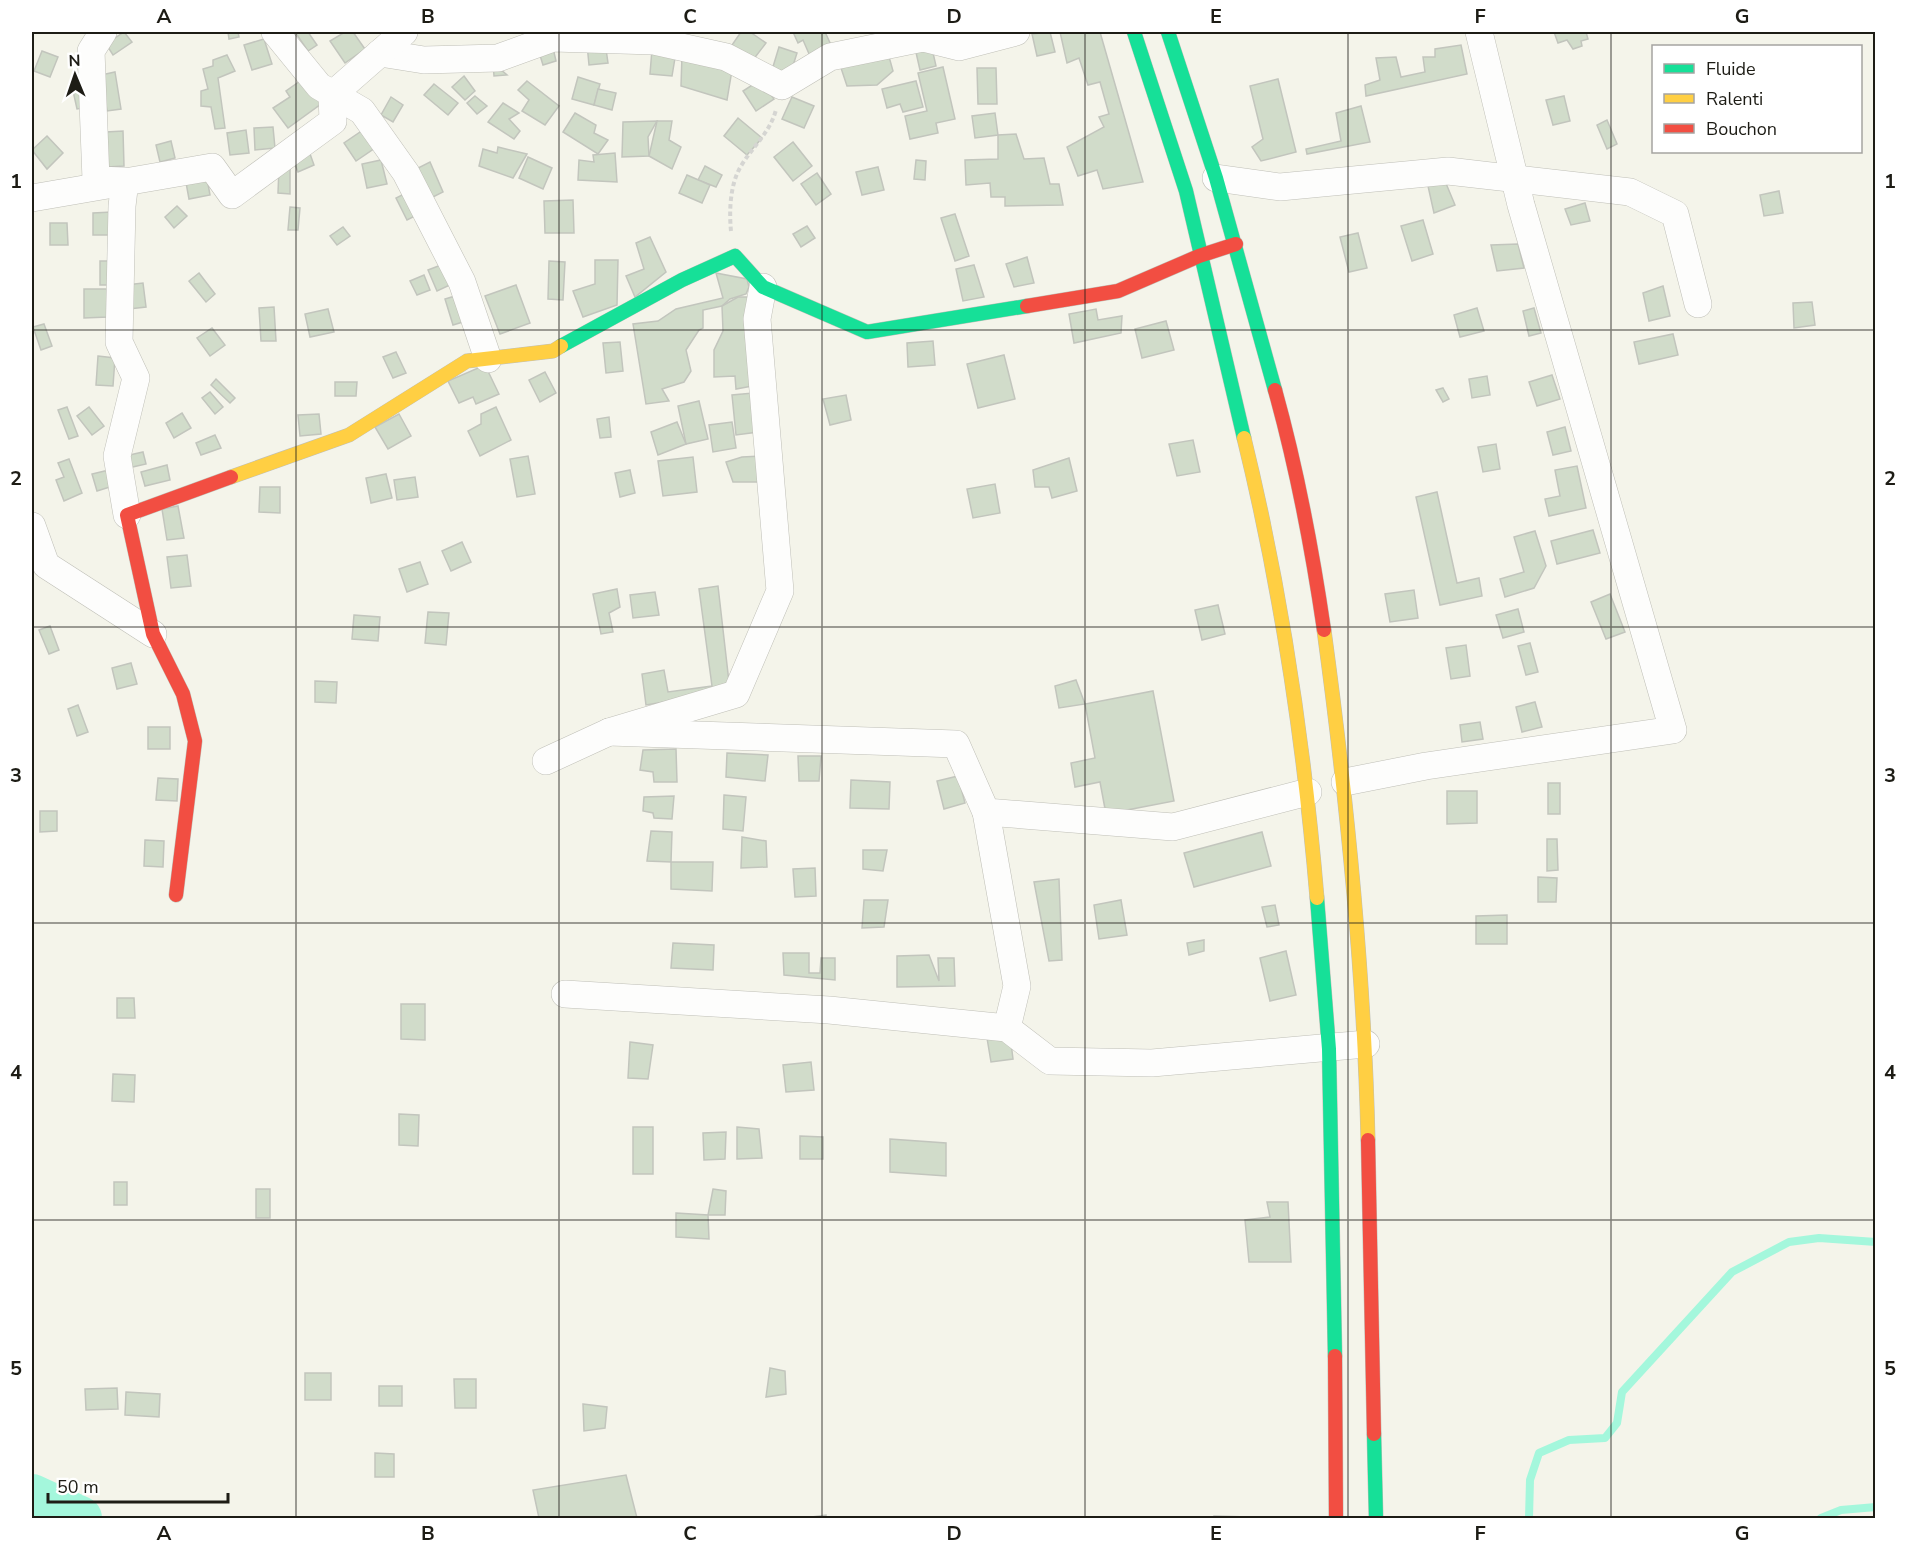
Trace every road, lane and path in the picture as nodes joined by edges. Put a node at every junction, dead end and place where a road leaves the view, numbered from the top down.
1 (102, 32) edge
2 (275, 32) edge
3 (404, 32) edge
4 (1016, 32) edge
5 (1134, 32) edge
6 (1168, 32) edge
7 (1479, 32) edge
8 (926, 35) edge
9 (380, 53) junction
10 (782, 86) junction
11 (332, 95) junction
12 (1216, 178) junction
13 (1515, 179) junction
14 (125, 181) junction
15 (32, 198) edge
16 (1236, 244) junction
17 (735, 256) junction
18 (1199, 256) junction
19 (763, 287) junction
20 (1698, 304) dead end
21 (488, 359) junction
22 (127, 515) junction
23 (32, 526) edge
24 (153, 634) junction
25 (609, 732) junction
26 (546, 761) dead end
27 (1345, 782) junction
28 (1308, 792) junction
29 (986, 812) junction
30 (176, 895) dead end
31 (565, 994) dead end
32 (1006, 1028) junction
33 (1366, 1044) junction
34 (1329, 1049) junction
35 (1336, 1518) edge
36 (1376, 1518) edge

1 - 14 street
2 - 11 street
3 - 9 street
4 - 8 street
5 - 18 main road
6 - 12 main road
7 - 13 street
8 - 10 street
9 - 10 street
9 - 11 street
10 - 17 path
11 - 14 street
11 - 21 street
12 - 13 street
12 - 16 main road
13 - 20 street
13 - 27 street
14 - 15 street
14 - 22 street
16 - 18 main road
16 - 27 main road
17 - 19 main road
17 - 21 main road
18 - 19 main road
18 - 28 main road
19 - 25 street
21 - 22 main road
22 - 24 main road
23 - 24 street
24 - 30 main road
25 - 26 street
25 - 29 street
27 - 33 main road
28 - 29 street
28 - 34 main road
29 - 32 street
31 - 32 street
32 - 34 street
33 - 34 street
33 - 36 main road
34 - 35 main road

